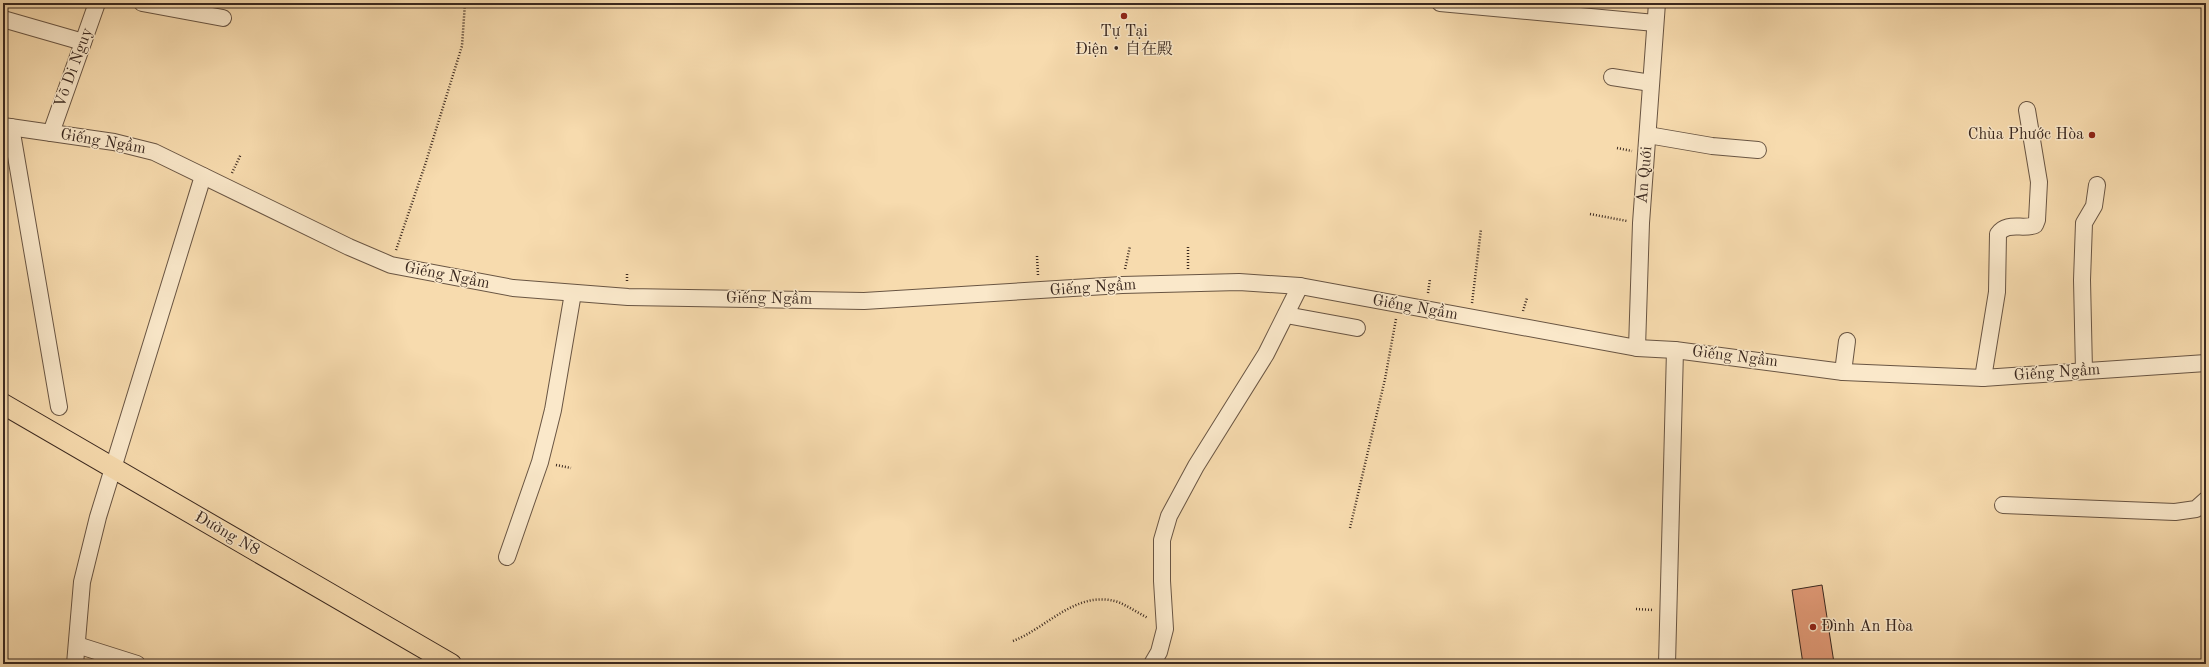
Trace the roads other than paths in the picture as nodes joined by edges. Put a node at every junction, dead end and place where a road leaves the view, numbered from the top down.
1 (97, 3) edge
2 (142, 3) edge
3 (1440, 3) edge
4 (1657, 3) edge
5 (223, 18) dead end
6 (3, 19) edge
7 (1655, 23) junction
8 (83, 42) junction
9 (1612, 77) dead end
10 (1651, 83) junction
11 (2027, 110) dead end
12 (7, 127) edge
13 (51, 133) junction
14 (1648, 135) junction
15 (1758, 150) dead end
16 (203, 176) junction
17 (2097, 185) dead end
18 (1300, 286) junction
19 (573, 293) junction
20 (1286, 315) junction
21 (1356, 328) dead end
22 (1847, 341) dead end
23 (1637, 348) junction
24 (1675, 350) junction
25 (2206, 363) edge
26 (2084, 371) junction
27 (1843, 372) junction
28 (1983, 378) junction
29 (3, 404) edge
30 (59, 407) dead end
31 (114, 469) junction
32 (2206, 500) edge
33 (2004, 505) dead end
34 (507, 557) dead end
35 (77, 645) junction
36 (75, 664) edge
37 (137, 664) edge
38 (452, 664) edge
39 (1152, 664) edge
40 (1667, 664) edge

1 - 8 street, Võ Di Nguy
2 - 5 street
3 - 7 street
4 - 7 street, An Quới
6 - 8 street
7 - 10 street, An Quới
8 - 13 street, Võ Di Nguy
9 - 10 street
10 - 14 street, An Quới
11 - 28 street
12 - 13 street, Giếng Ngầm
12 - 30 street
13 - 16 street, Giếng Ngầm
14 - 15 street
14 - 23 street, An Quới
16 - 19 street, Giếng Ngầm
16 - 31 street
17 - 26 street
18 - 19 street, Giếng Ngầm
18 - 20 street
18 - 23 street, Giếng Ngầm
19 - 34 street
20 - 21 street
20 - 39 street
22 - 27 street
23 - 24 street, Giếng Ngầm
24 - 27 street, Giếng Ngầm
24 - 40 street
25 - 26 street, Giếng Ngầm
26 - 28 street, Giếng Ngầm
27 - 28 street, Giếng Ngầm
29 - 31 main road, Đường N8
31 - 35 street
31 - 38 main road, Đường N8
32 - 33 street
35 - 36 street
35 - 37 street

